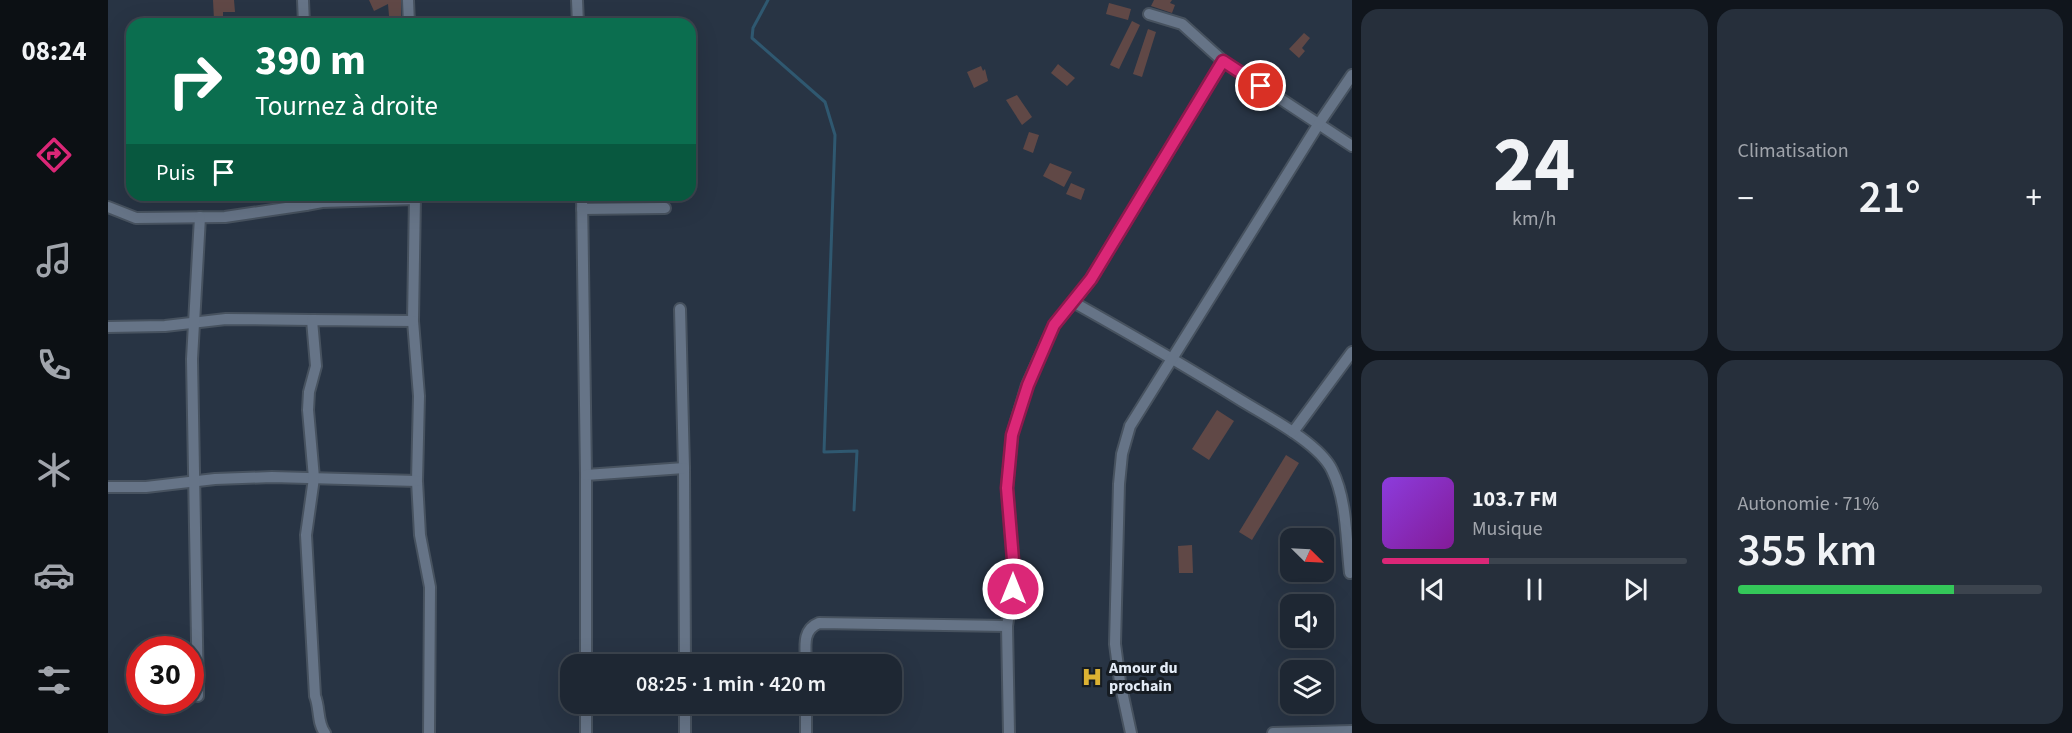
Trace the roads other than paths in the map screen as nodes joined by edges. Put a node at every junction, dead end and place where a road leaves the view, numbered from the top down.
1 (303, 0) edge
2 (408, 0) edge
3 (577, 0) edge
4 (1149, 14) dead end
5 (304, 18) edge
6 (409, 18) edge
7 (578, 18) edge
8 (1223, 61) junction
9 (1352, 75) edge
10 (1318, 125) junction
11 (1352, 146) edge
12 (301, 201) edge
13 (314, 201) edge
14 (341, 201) edge
15 (415, 201) edge
16 (582, 201) edge
17 (108, 207) edge
18 (665, 208) dead end
19 (582, 209) junction
20 (200, 216) junction
21 (1073, 302) junction
22 (680, 309) dead end
23 (312, 320) junction
24 (413, 321) junction
25 (195, 323) junction
26 (108, 327) edge
27 (1352, 352) edge
28 (1172, 357) junction
29 (1293, 432) junction
30 (684, 468) junction
31 (586, 475) junction
32 (314, 478) junction
33 (417, 481) junction
34 (193, 483) junction
35 (108, 487) edge
36 (1350, 573) dead end
37 (1007, 626) junction
38 (198, 636) edge
39 (586, 654) edge
40 (685, 654) edge
41 (806, 654) edge
42 (586, 714) edge
43 (685, 714) edge
44 (806, 714) edge
45 (1352, 731) edge
46 (325, 733) edge
47 (429, 733) edge
48 (586, 733) edge
49 (685, 733) edge
50 (806, 733) edge
51 (1009, 733) edge
52 (1131, 733) edge
53 (1274, 733) edge

1 - 5 street
2 - 6 street
3 - 7 street
4 - 8 street
8 - 10 street
8 - 21 street
9 - 10 street
10 - 11 street
10 - 28 street
12 - 20 street
13 - 14 street
15 - 24 street
16 - 19 street
17 - 20 street
18 - 19 street
19 - 31 street
20 - 25 street
21 - 28 street
21 - 37 street
22 - 30 street
23 - 24 street
23 - 25 street
23 - 32 street
24 - 33 street
25 - 26 street
25 - 34 street
27 - 29 street
28 - 29 street
28 - 52 street
29 - 36 street
30 - 31 street
30 - 40 street
31 - 39 street
32 - 33 street
32 - 34 street
32 - 46 street
33 - 47 street
34 - 35 street
34 - 38 street
37 - 41 street
37 - 51 street
42 - 48 street
43 - 49 street
44 - 50 street
45 - 53 street

